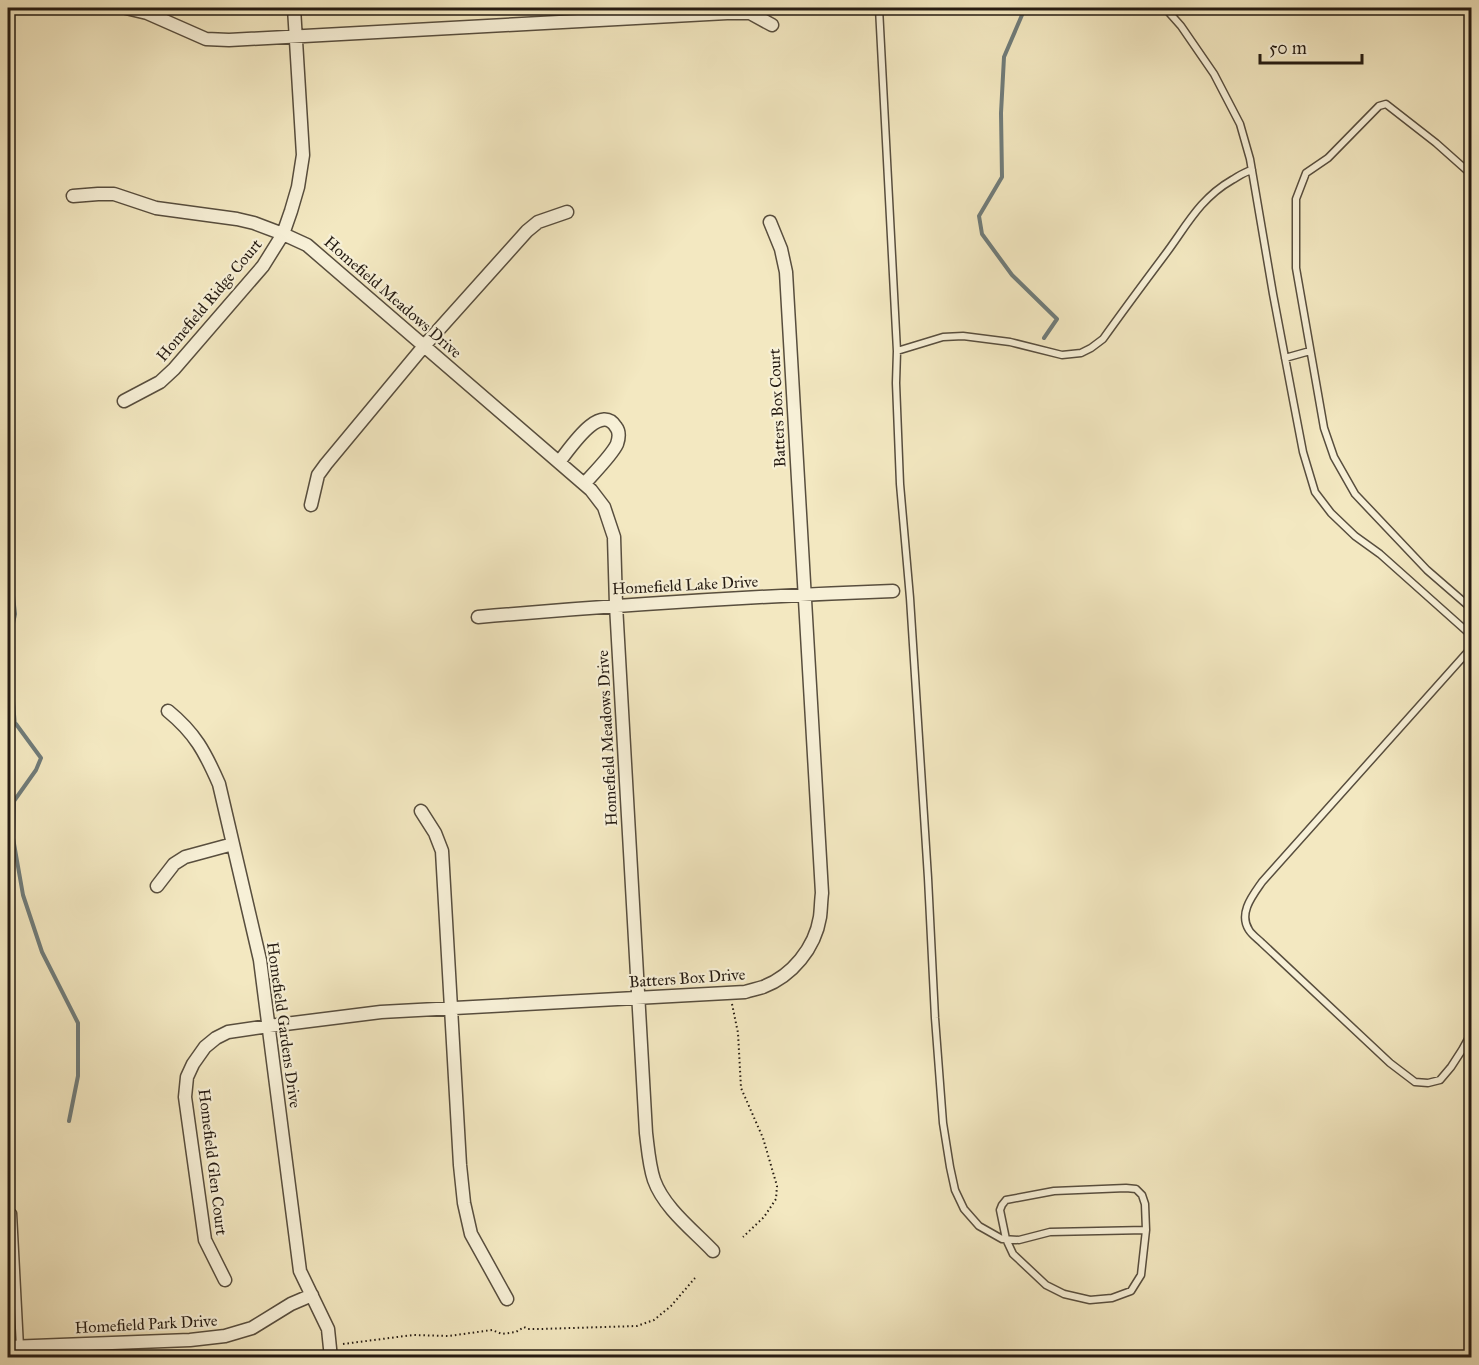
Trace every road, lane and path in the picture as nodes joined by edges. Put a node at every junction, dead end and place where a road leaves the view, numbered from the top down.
1 (126, 8) edge
2 (294, 8) edge
3 (879, 8) edge
4 (1165, 8) edge
5 (596, 14) edge
6 (772, 25) dead end
7 (296, 37) junction
8 (1252, 170) junction
9 (1472, 175) edge
10 (73, 196) dead end
11 (567, 212) dead end
12 (770, 222) dead end
13 (283, 234) junction
14 (424, 346) junction
15 (897, 351) junction
16 (1310, 351) junction
17 (1285, 358) junction
18 (124, 400) dead end
19 (559, 462) junction
20 (584, 484) junction
21 (311, 505) dead end
22 (893, 591) dead end
23 (804, 594) junction
24 (616, 605) junction
25 (1472, 609) edge
26 (478, 617) dead end
27 (1472, 636) edge
28 (1472, 647) edge
29 (168, 711) dead end
30 (421, 811) dead end
31 (233, 844) junction
32 (157, 886) dead end
33 (730, 993) junction
34 (639, 998) junction
35 (451, 1008) junction
36 (269, 1026) junction
37 (1472, 1032) edge
38 (13, 1213) dead end
39 (1146, 1230) junction
40 (743, 1237) dead end
41 (1006, 1239) junction
42 (713, 1251) dead end
43 (695, 1278) dead end
44 (225, 1280) dead end
45 (312, 1294) junction
46 (507, 1299) dead end
47 (342, 1344) dead end
48 (14, 1347) edge
49 (331, 1358) edge
50 (927, 1358) edge
51 (953, 1358) edge

1 - 7 street
2 - 7 street, Homefield Ridge Court
3 - 15 lane
4 - 8 lane
5 - 6 street
5 - 7 street
7 - 13 street, Homefield Ridge Court
8 - 15 lane
8 - 17 lane
9 - 16 lane
10 - 13 street, Homefield Meadows Drive
11 - 14 street
12 - 23 street, Batters Box Court
13 - 14 street, Homefield Meadows Drive
13 - 18 street, Homefield Ridge Court
14 - 19 street, Homefield Meadows Drive
14 - 21 street
15 - 41 lane
16 - 17 lane
16 - 25 lane
17 - 27 lane
19 - 20 street, Homefield Meadows Drive
19 - 20 street
20 - 24 street, Homefield Meadows Drive
22 - 23 street, Homefield Lake Drive
23 - 24 street, Homefield Lake Drive
23 - 33 street, Batters Box Drive
24 - 26 street, Homefield Lake Drive
24 - 34 street, Homefield Meadows Drive
28 - 37 lane
29 - 31 street, Homefield Gardens Drive
30 - 35 street
31 - 32 street
31 - 36 street, Homefield Gardens Drive
33 - 34 street, Batters Box Drive
33 - 40 path
34 - 35 street, Batters Box Drive
34 - 42 street, Homefield Meadows Drive
35 - 36 street, Batters Box Drive
35 - 46 street
36 - 44 street, Homefield Glen Court
36 - 45 street, Homefield Gardens Drive
38 - 48 lane
39 - 41 lane
39 - 41 lane
39 - 41 lane
43 - 47 path
45 - 48 street, Homefield Park Drive
45 - 49 street, Homefield Gardens Drive
50 - 51 lane

